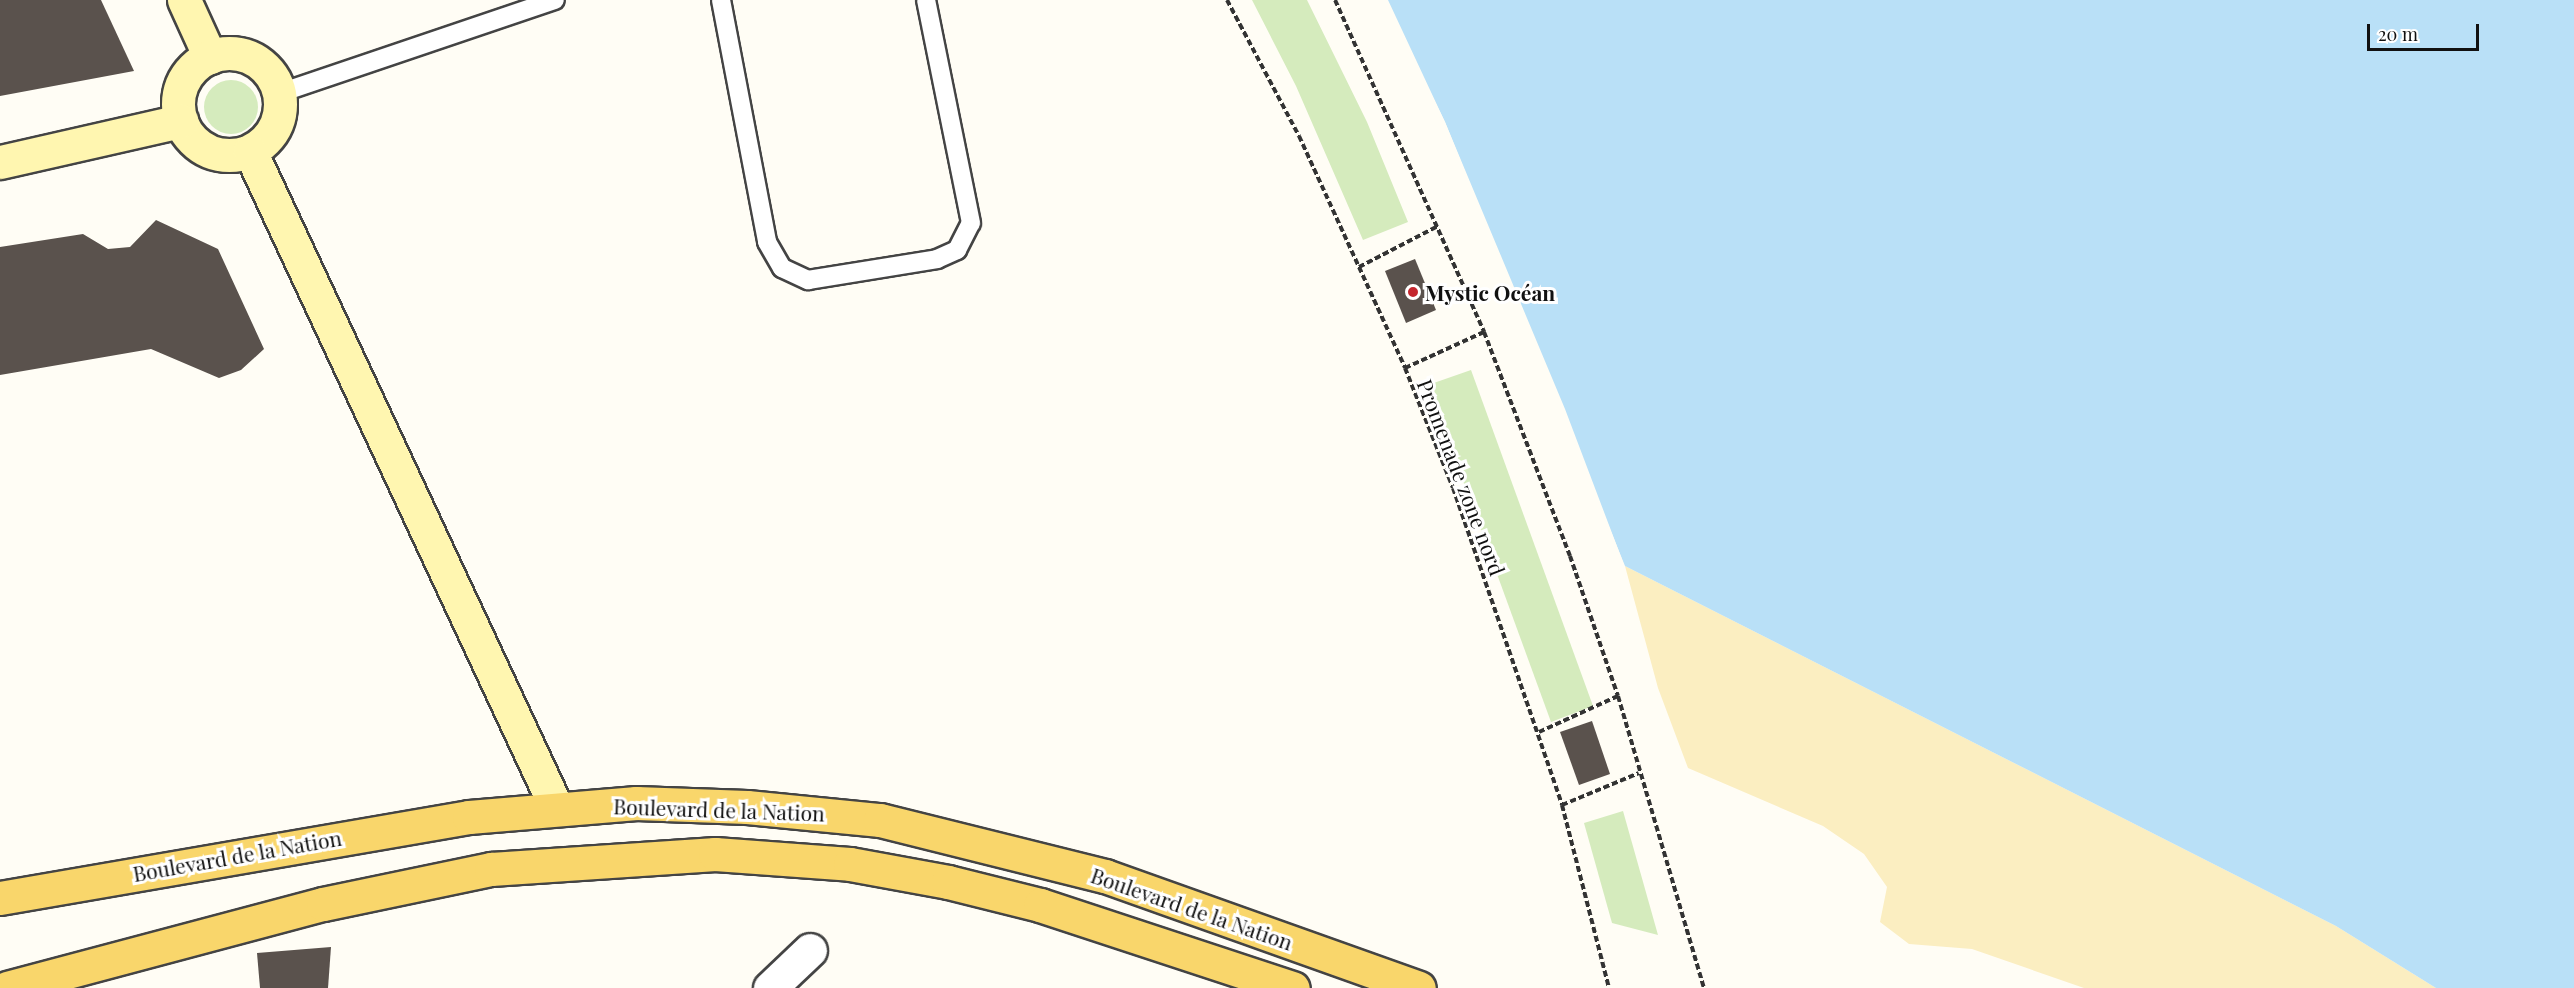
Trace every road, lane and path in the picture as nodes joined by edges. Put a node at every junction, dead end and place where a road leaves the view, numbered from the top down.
1 (184, 0) edge
2 (555, 0) edge
3 (721, 0) edge
4 (926, 0) edge
5 (1227, 0) edge
6 (1335, 0) edge
7 (210, 57) junction
8 (280, 93) junction
9 (181, 121) junction
10 (250, 151) junction
11 (0, 162) edge
12 (1438, 226) junction
13 (1359, 267) junction
14 (1484, 332) junction
15 (1405, 368) junction
16 (1618, 696) junction
17 (1539, 732) junction
18 (1639, 773) junction
19 (1562, 805) junction
20 (556, 807) junction
21 (0, 898) edge
22 (810, 950) dead end
23 (7, 988) edge
24 (770, 988) edge
25 (1293, 988) edge
26 (1419, 988) edge
27 (1609, 988) edge
28 (1704, 988) edge

1 - 7 main road
2 - 8 lane
3 - 4 lane
5 - 13 path, Promenade zone nord
6 - 12 path
7 - 8 main road
7 - 9 main road
8 - 10 main road
9 - 10 main road
9 - 11 main road
10 - 20 main road
12 - 13 path
12 - 14 path
13 - 15 path, Promenade zone nord
14 - 15 path
14 - 16 path
15 - 17 path, Promenade zone nord
16 - 17 path
16 - 18 path
17 - 19 path, Promenade zone nord
18 - 19 path
18 - 28 path
19 - 27 path, Promenade zone nord
20 - 21 main road, Boulevard de la Nation
20 - 26 main road, Boulevard de la Nation
22 - 24 street
23 - 25 main road, Boulevard de la Nation

